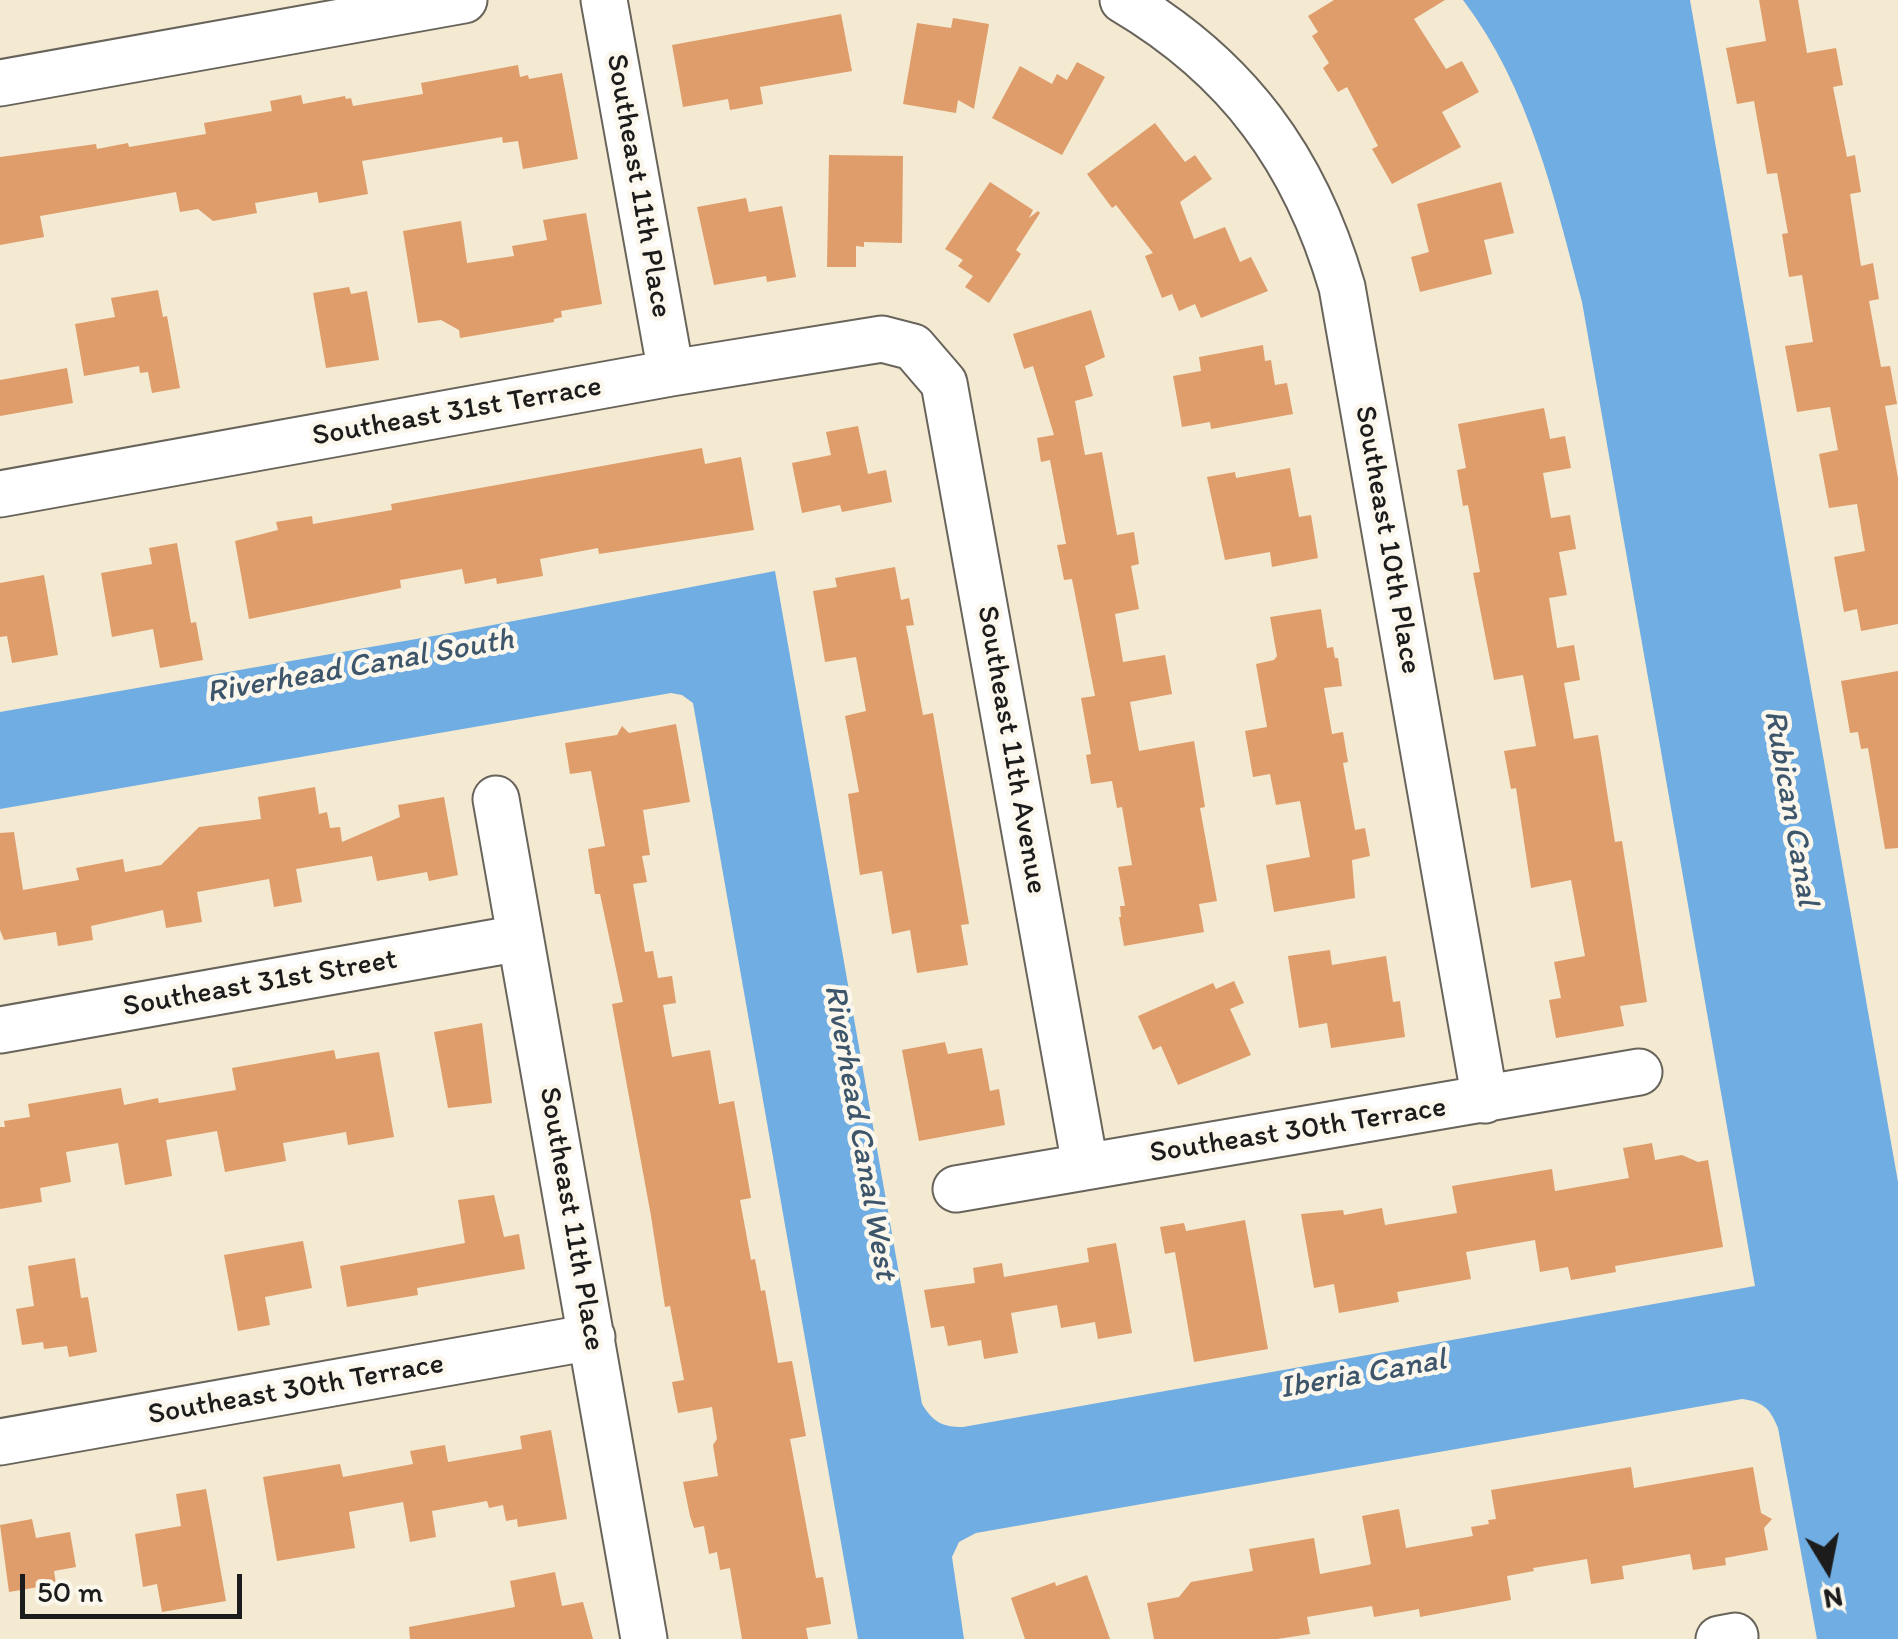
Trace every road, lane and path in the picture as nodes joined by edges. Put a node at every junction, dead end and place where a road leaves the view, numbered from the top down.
1 (464, 0) edge
2 (604, 0) edge
3 (1123, 0) edge
4 (0, 83) edge
5 (913, 346) joint
6 (671, 373) junction
7 (0, 494) edge
8 (496, 799) dead end
9 (520, 938) junction
10 (0, 1030) edge
11 (1640, 1072) dead end
12 (1484, 1100) junction
13 (1084, 1165) junction
14 (956, 1189) dead end
15 (592, 1336) junction
16 (0, 1442) edge
17 (644, 1639) edge

1 - 4 street
2 - 6 street, Southeast 11th Place
3 - 12 street, Southeast 10th Place
5 - 6 street, Southeast 31st Terrace
5 - 13 street, Southeast 11th Avenue
6 - 7 street, Southeast 31st Terrace
8 - 9 street, Southeast 11th Place
9 - 10 street, Southeast 31st Street
9 - 15 street, Southeast 11th Place
11 - 12 street, Southeast 30th Terrace
12 - 13 street, Southeast 30th Terrace
13 - 14 street, Southeast 30th Terrace
15 - 16 street, Southeast 30th Terrace
15 - 17 street, Southeast 11th Place

